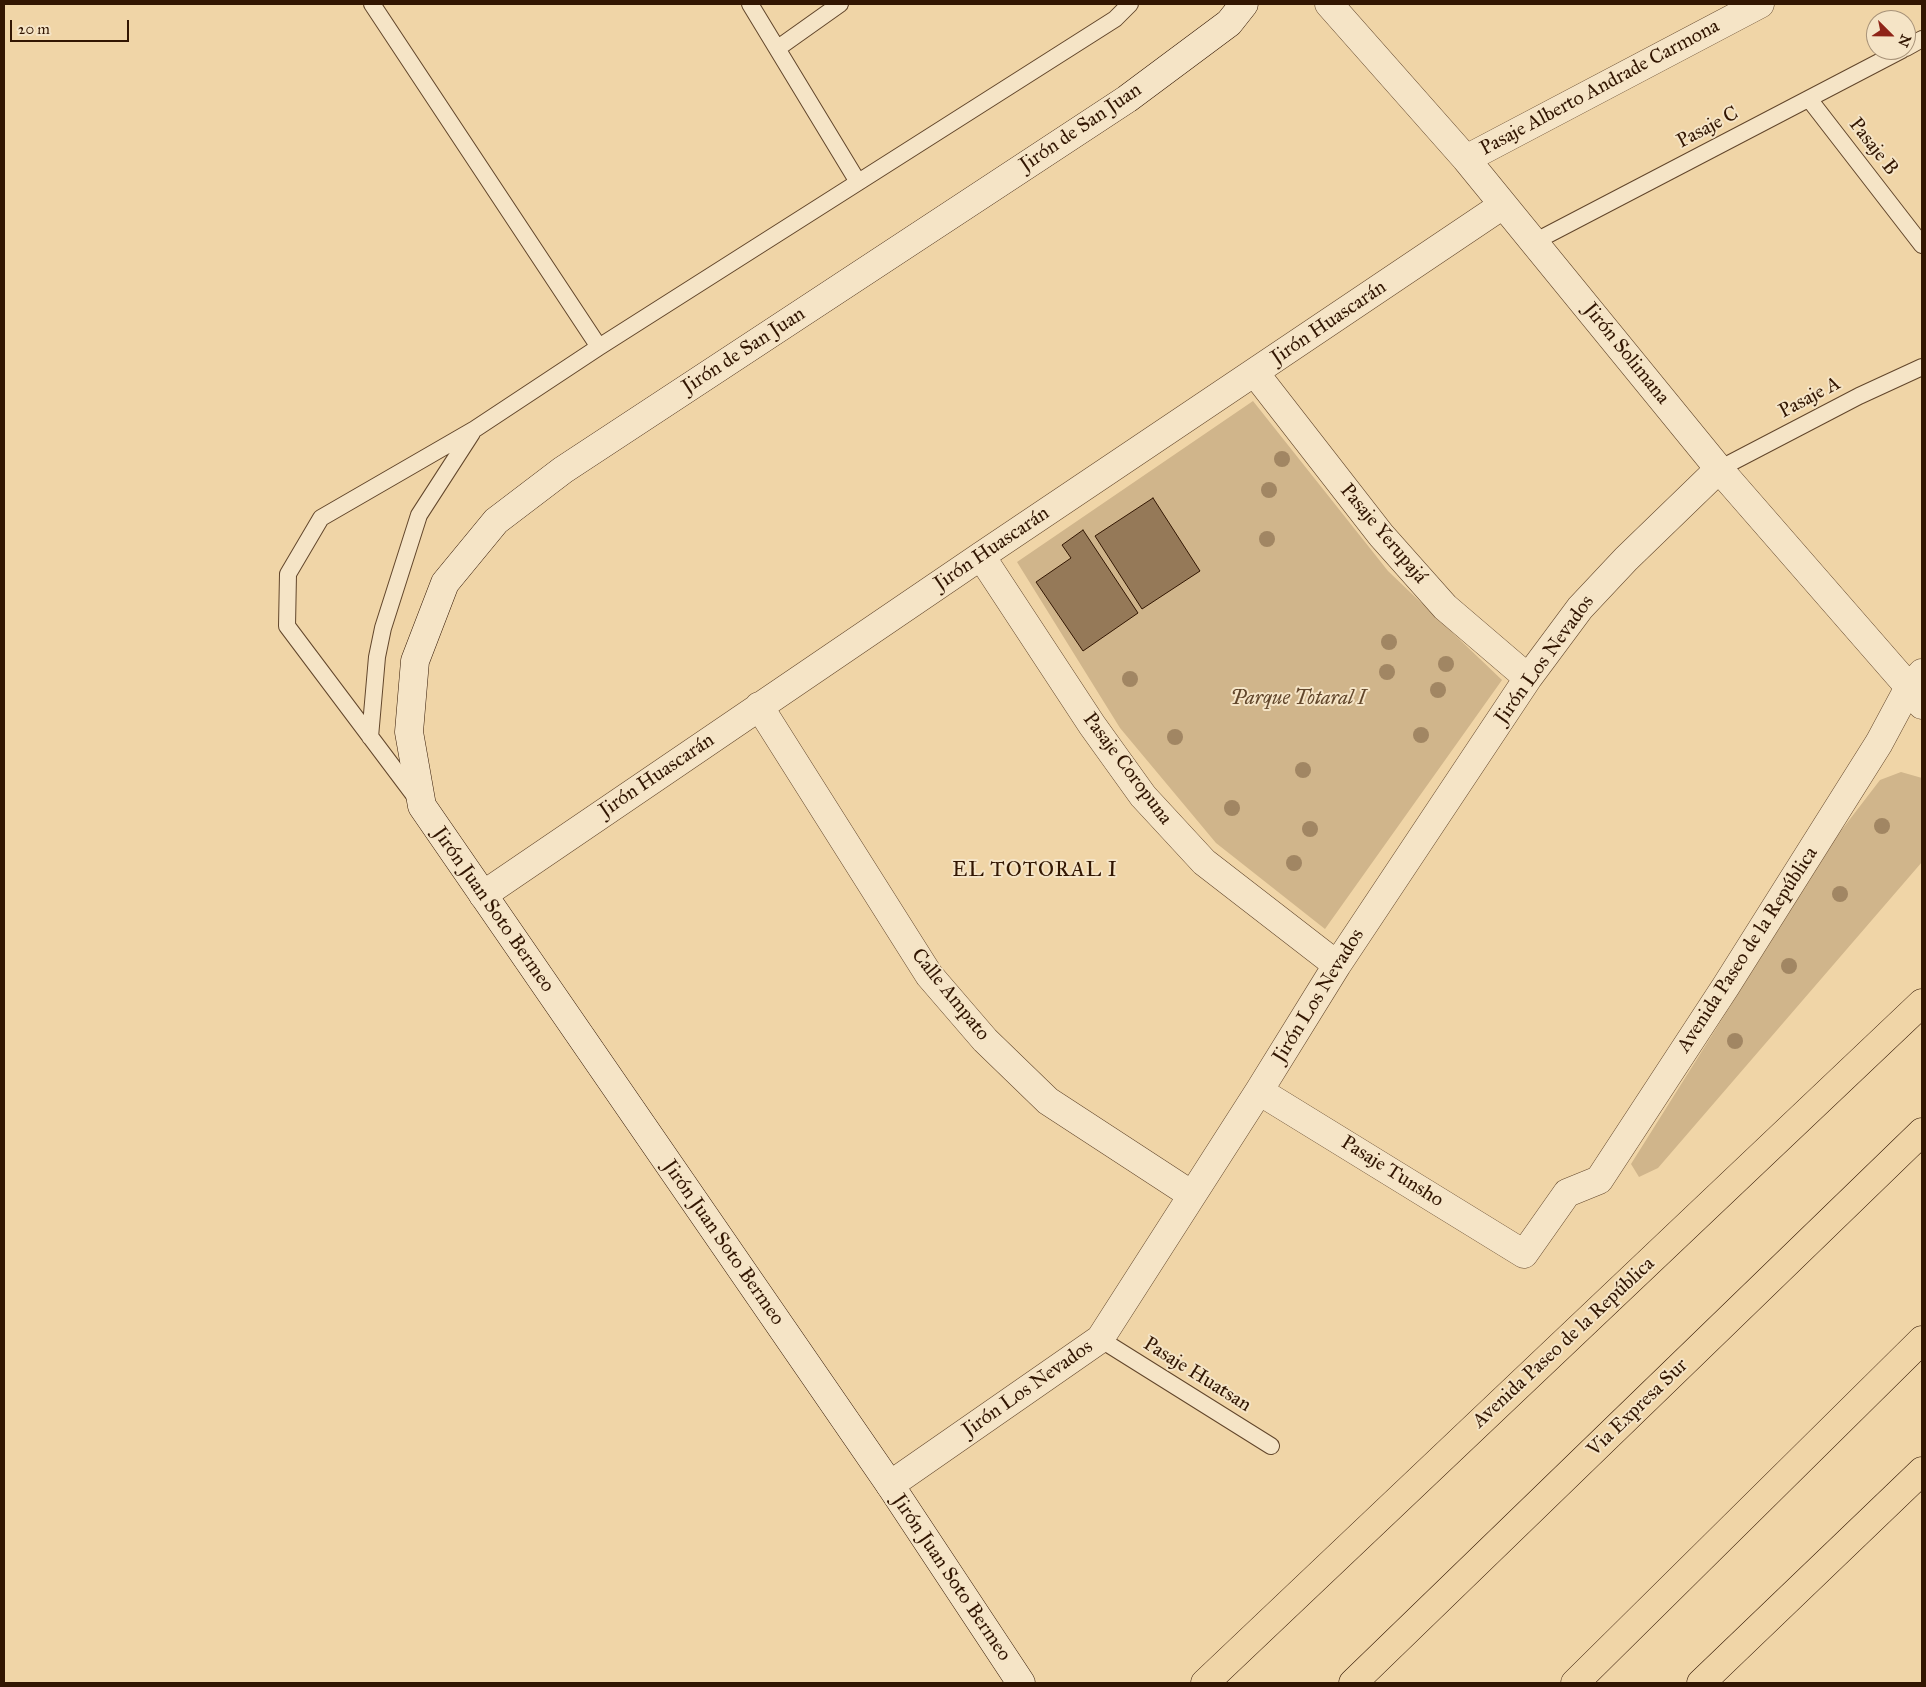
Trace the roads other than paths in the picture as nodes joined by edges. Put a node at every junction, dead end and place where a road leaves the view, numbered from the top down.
1 (372, 4) edge
2 (750, 4) edge
3 (840, 4) edge
4 (1130, 4) edge
5 (1244, 4) edge
6 (1760, 4) edge
7 (1344, 8) edge
8 (778, 48) junction
9 (1883, 60) edge
10 (1809, 99) junction
11 (1466, 159) junction
12 (858, 182) junction
13 (1503, 205) junction
14 (1534, 242) junction
15 (1922, 245) edge
16 (599, 346) junction
17 (1922, 367) edge
18 (1255, 373) junction
19 (475, 429) junction
20 (1719, 470) junction
21 (981, 556) junction
22 (1528, 678) junction
23 (1918, 688) edge
24 (759, 706) junction
25 (370, 737) junction
26 (422, 806) junction
27 (483, 895) junction
28 (1337, 965) junction
29 (1922, 1003) edge
30 (1260, 1091) junction
31 (1922, 1132) edge
32 (1192, 1195) junction
33 (1524, 1254) joint
34 (1100, 1339) junction
35 (1922, 1340) edge
36 (1271, 1446) dead end
37 (1922, 1471) edge
38 (890, 1486) junction
39 (1021, 1683) edge
40 (1205, 1683) edge
41 (1353, 1683) edge
42 (1575, 1683) edge
43 (1701, 1683) edge

1 - 16 lane
2 - 8 lane
3 - 8 lane
4 - 12 lane
5 - 26 street, Jirón de San Juan
6 - 11 street, Pasaje Alberto Andrade Carmona
7 - 11 street, Jirón Solimana
8 - 12 lane
9 - 10 lane, Pasaje C
10 - 14 lane, Pasaje C
10 - 15 lane, Pasaje B
11 - 13 street, Jirón Solimana
12 - 16 lane
13 - 14 street, Jirón Solimana
13 - 18 street, Jirón Huascarán
14 - 20 street, Jirón Solimana
16 - 19 lane
17 - 20 lane, Pasaje A
18 - 21 street, Jirón Huascarán
18 - 22 street, Pasaje Yerupajá
19 - 25 lane
19 - 25 lane
20 - 22 street, Jirón Los Nevados
20 - 23 street, Jirón Solimana
21 - 24 street, Jirón Huascarán
21 - 28 street, Pasaje Coropuna
22 - 28 street, Jirón Los Nevados
23 - 33 street, Avenida Paseo de la República
24 - 27 street, Jirón Huascarán
24 - 32 street, Calle Ampato
25 - 26 lane
26 - 27 street, Jirón Juan Soto Bermeo
27 - 38 street, Jirón Juan Soto Bermeo
28 - 30 street, Jirón Los Nevados
29 - 40 main road, Avenida Paseo de la República
30 - 32 street, Jirón Los Nevados
30 - 33 street, Pasaje Tunsho
31 - 41 main road, Via Expresa Sur
32 - 34 street, Jirón Los Nevados
34 - 36 lane, Pasaje Huatsan
34 - 38 street, Jirón Los Nevados
35 - 42 main road
37 - 43 main road
38 - 39 street, Jirón Juan Soto Bermeo

